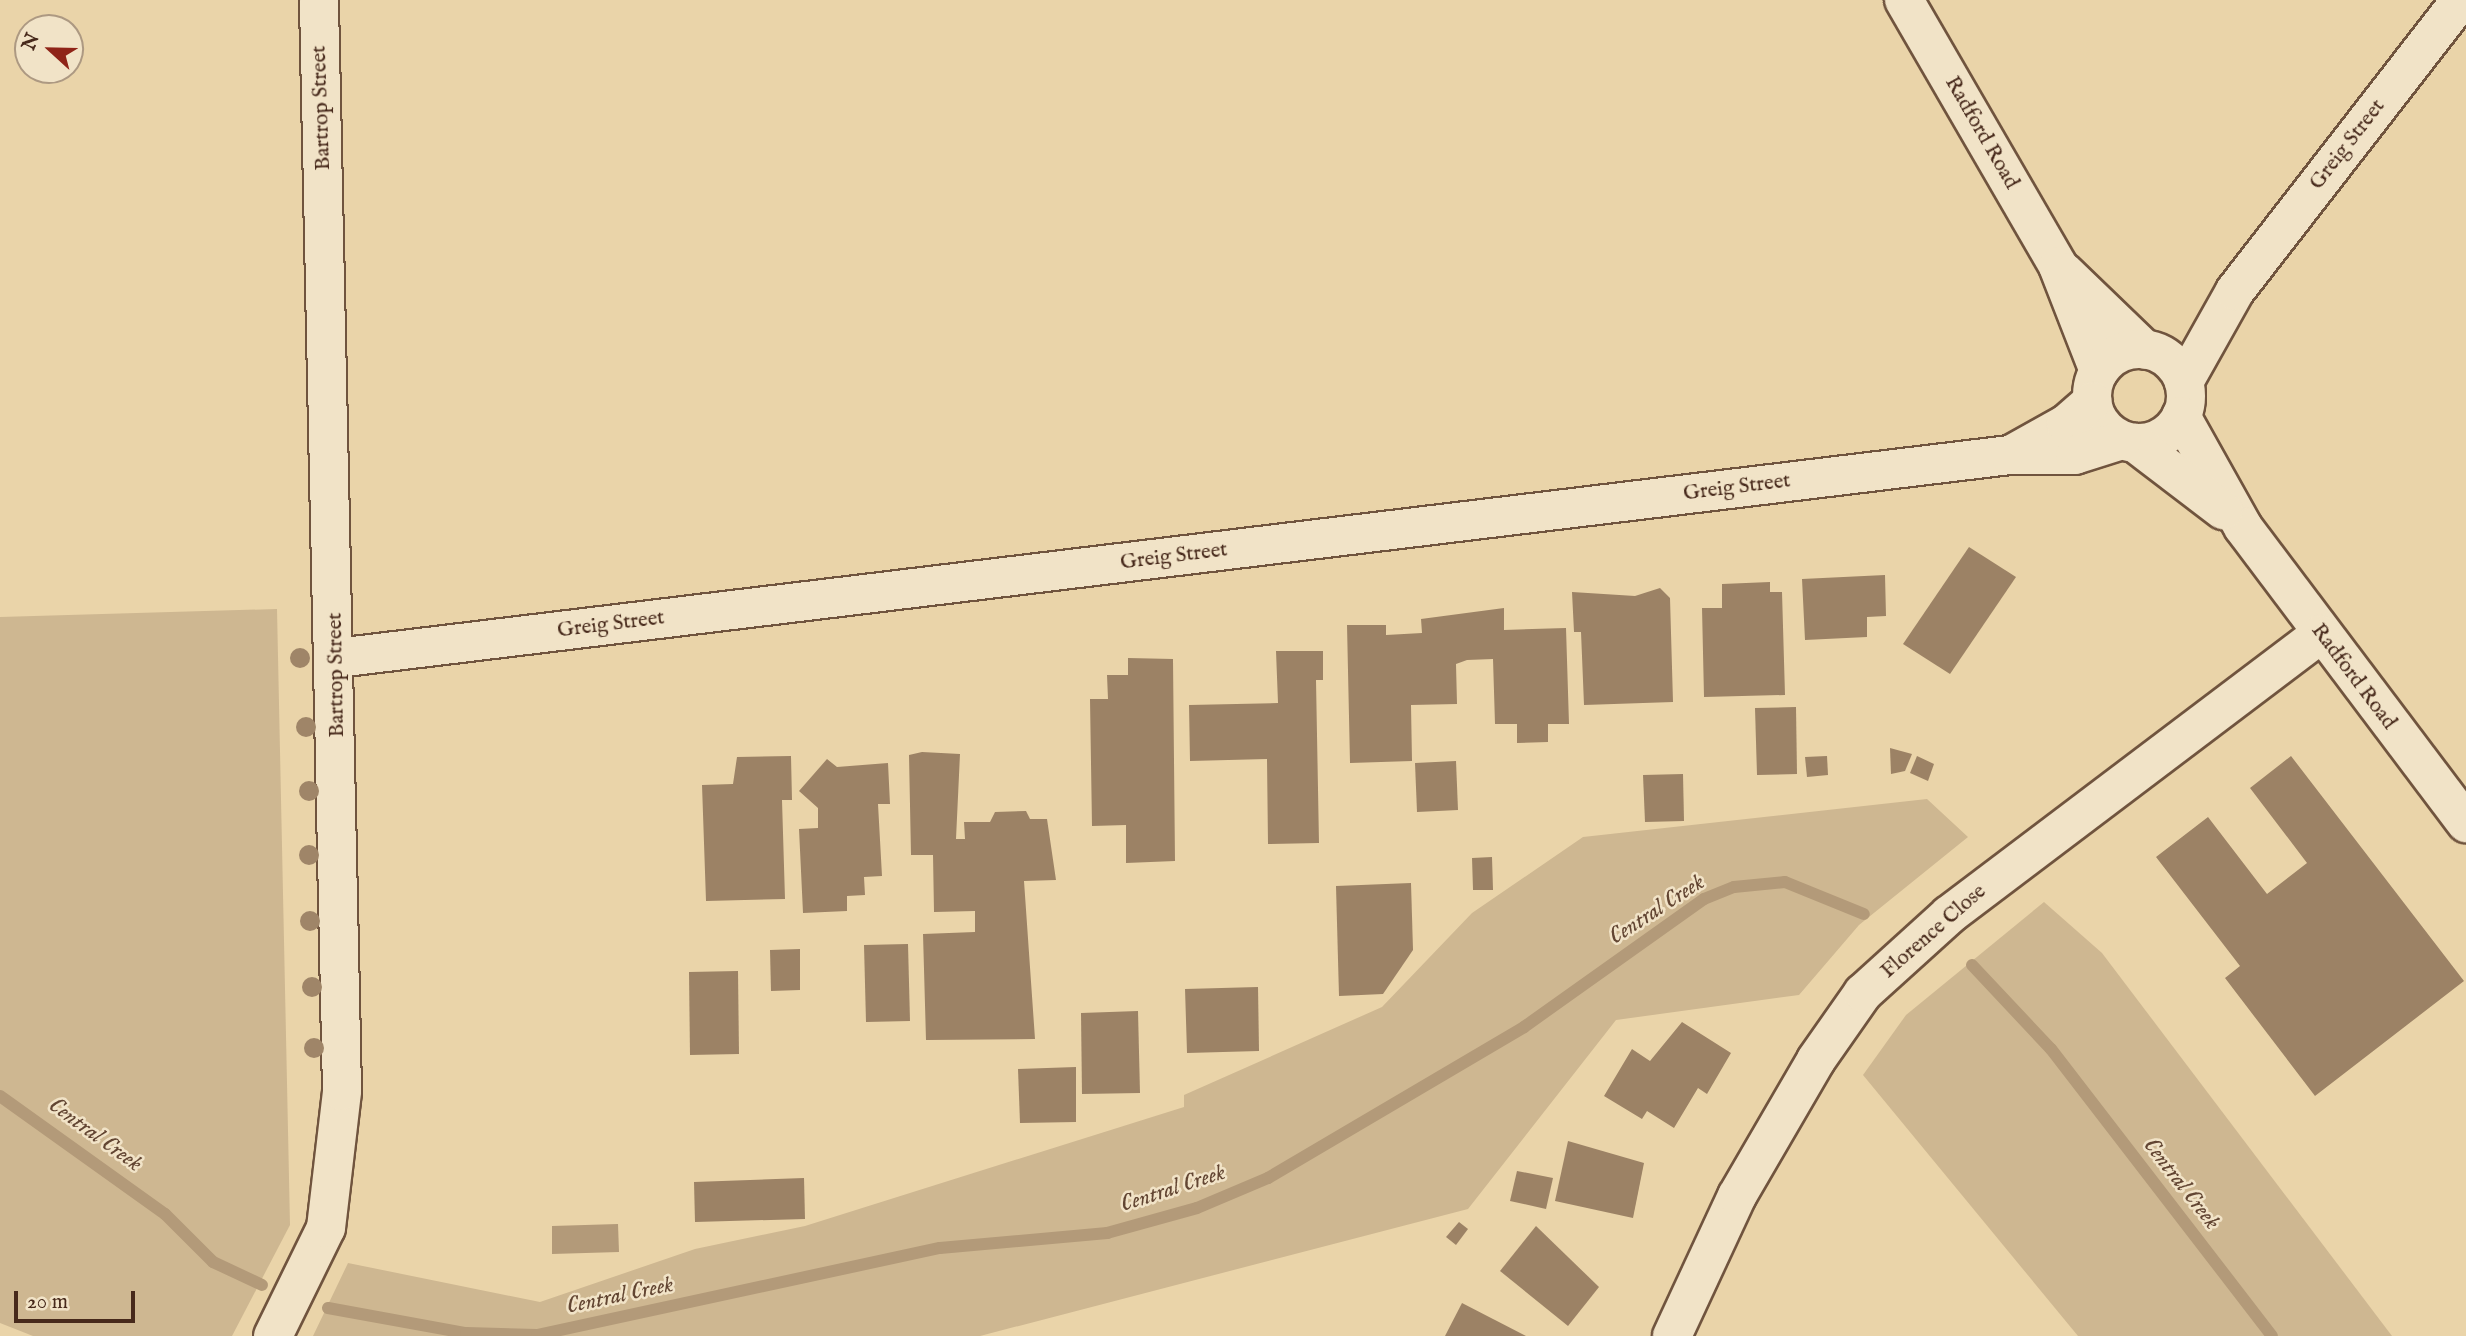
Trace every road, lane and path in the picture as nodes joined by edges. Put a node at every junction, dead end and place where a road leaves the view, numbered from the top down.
1 (320, 0) edge
2 (1904, 0) edge
3 (2461, 0) edge
4 (2058, 266) junction
5 (2168, 376) junction
6 (2095, 386) junction
7 (2128, 442) junction
8 (2010, 455) junction
9 (2243, 527) junction
10 (2319, 634) junction
11 (337, 658) junction
12 (2466, 823) edge
13 (273, 1336) edge
14 (1672, 1336) edge

1 - 11 street, Bartrop Street
2 - 4 street, Radford Road
3 - 5 street, Greig Street
4 - 5 street, Radford Road
4 - 6 street, Radford Road
5 - 6 street
5 - 7 street
5 - 9 street, Radford Road
6 - 7 street
6 - 8 street, Greig Street
7 - 8 street, Greig Street
7 - 9 street, Radford Road
8 - 11 street, Greig Street
9 - 10 street, Radford Road
10 - 12 street, Radford Road
10 - 14 street, Florence Close
11 - 13 street, Bartrop Street

